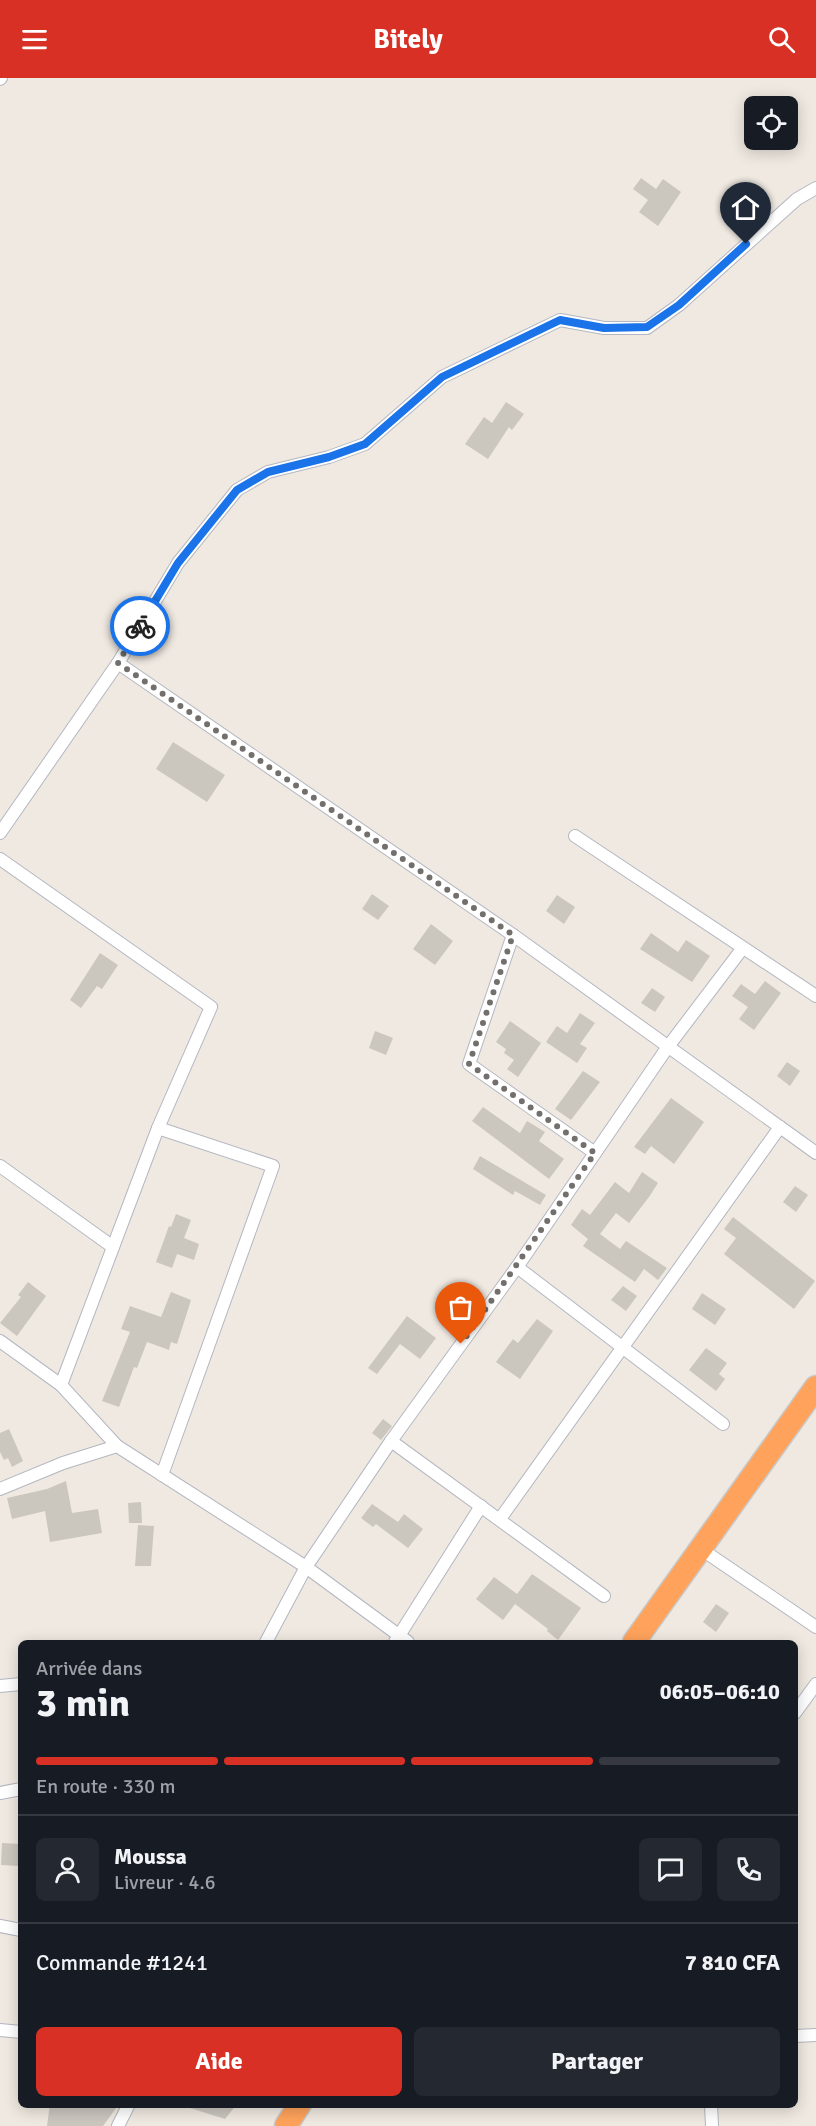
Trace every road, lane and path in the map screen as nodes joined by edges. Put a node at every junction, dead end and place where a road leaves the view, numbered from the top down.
1 (816, 188) edge
2 (118, 663) junction
3 (0, 833) edge
4 (574, 836) dead end
5 (0, 859) edge
6 (513, 935) junction
7 (742, 949) junction
8 (816, 996) edge
9 (667, 1048) junction
10 (158, 1128) junction
11 (780, 1128) junction
12 (595, 1153) junction
13 (816, 1153) edge
14 (0, 1166) edge
15 (113, 1247) junction
16 (517, 1267) junction
17 (0, 1341) edge
18 (621, 1347) junction
19 (61, 1385) junction
20 (816, 1387) edge
21 (723, 1424) dead end
22 (391, 1441) junction
23 (117, 1446) junction
24 (162, 1475) junction
25 (0, 1489) edge
26 (481, 1506) junction
27 (500, 1519) junction
28 (701, 1549) junction
29 (306, 1567) junction
30 (604, 1596) dead end
31 (816, 1627) edge
32 (267, 1640) edge
33 (401, 1640) edge
34 (635, 1640) edge
35 (18, 1684) edge
36 (816, 1684) edge
37 (0, 1686) edge
38 (798, 1709) edge
39 (18, 1789) edge
40 (0, 1792) edge
41 (0, 1926) edge
42 (18, 1929) edge
43 (0, 2030) edge
44 (18, 2032) edge
45 (816, 2035) edge
46 (798, 2036) edge
47 (127, 2108) edge
48 (297, 2108) edge
49 (711, 2108) edge
50 (118, 2126) edge
51 (286, 2126) edge
52 (712, 2126) edge

1 - 2 street
2 - 3 street
2 - 6 street
4 - 7 street
5 - 10 street
6 - 9 street
6 - 12 street
7 - 8 street
7 - 9 street
9 - 11 street
9 - 12 street
10 - 15 street
10 - 24 street
11 - 13 street
11 - 18 street
12 - 16 street
14 - 15 street
15 - 19 street
16 - 18 street
16 - 22 street
17 - 19 street
18 - 21 street
18 - 27 street
19 - 23 street
20 - 28 highway
22 - 26 street
22 - 29 street
23 - 24 street
23 - 25 street
24 - 29 street
26 - 27 street
26 - 33 street
27 - 30 street
28 - 31 street
28 - 34 highway
29 - 32 street
29 - 33 street
35 - 37 street
36 - 38 street
39 - 40 street
41 - 42 street
43 - 44 street
45 - 46 street
47 - 50 street
48 - 51 highway
49 - 52 street

